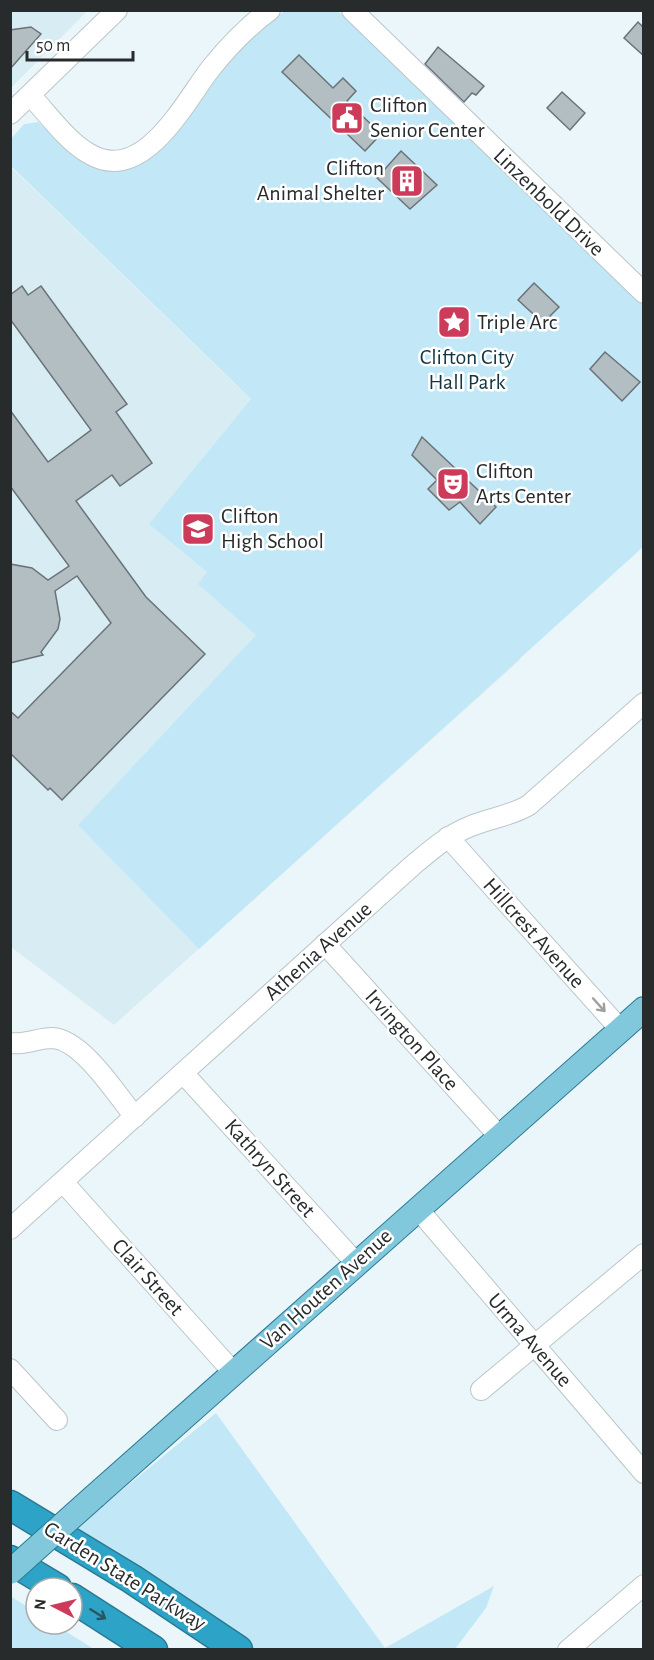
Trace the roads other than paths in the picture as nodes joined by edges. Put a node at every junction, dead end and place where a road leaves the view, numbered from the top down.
1 (117, 10) edge
2 (270, 10) edge
3 (352, 10) edge
4 (30, 95) junction
5 (10, 114) edge
6 (644, 293) edge
7 (644, 703) edge
8 (448, 837) junction
9 (325, 944) junction
10 (644, 1009) edge
11 (620, 1029) junction
12 (10, 1043) edge
13 (183, 1073) junction
14 (135, 1117) junction
15 (499, 1136) junction
16 (63, 1182) junction
17 (417, 1208) junction
18 (10, 1228) edge
19 (644, 1254) edge
20 (356, 1263) junction
21 (536, 1346) junction
22 (10, 1369) edge
23 (233, 1372) junction
24 (481, 1390) dead end
25 (57, 1420) dead end
26 (644, 1473) edge
27 (10, 1505) edge
28 (10, 1560) edge
29 (10, 1572) edge
30 (37, 1576) edge
31 (644, 1585) edge
32 (84, 1606) edge
33 (153, 1650) edge
34 (238, 1650) edge
35 (568, 1650) edge

1 - 4 street
2 - 4 street
3 - 6 street, Linzenbold Drive
4 - 5 street
7 - 8 street, Athenia Avenue
8 - 9 street, Athenia Avenue
8 -> 11 street, Hillcrest Avenue
9 - 13 street, Athenia Avenue
9 - 15 street, Irvington Place
10 - 11 main road, Van Houten Avenue
11 - 15 main road, Van Houten Avenue
12 - 14 street
13 - 14 street, Athenia Avenue
13 - 20 street, Kathryn Street
14 - 16 street, Athenia Avenue
15 - 17 main road, Van Houten Avenue
16 - 18 street, Athenia Avenue
16 - 23 street, Clair Street
17 - 20 main road, Van Houten Avenue
17 - 21 street, Urma Avenue
19 - 21 street
20 - 23 main road, Van Houten Avenue
21 - 24 street
21 - 26 street, Urma Avenue
22 - 25 street
23 - 29 main road, Van Houten Avenue, bridge
27 - 34 highway, Garden State Parkway
28 - 30 highway, Garden State Parkway
31 - 35 street
32 -> 33 highway, Garden State Parkway

